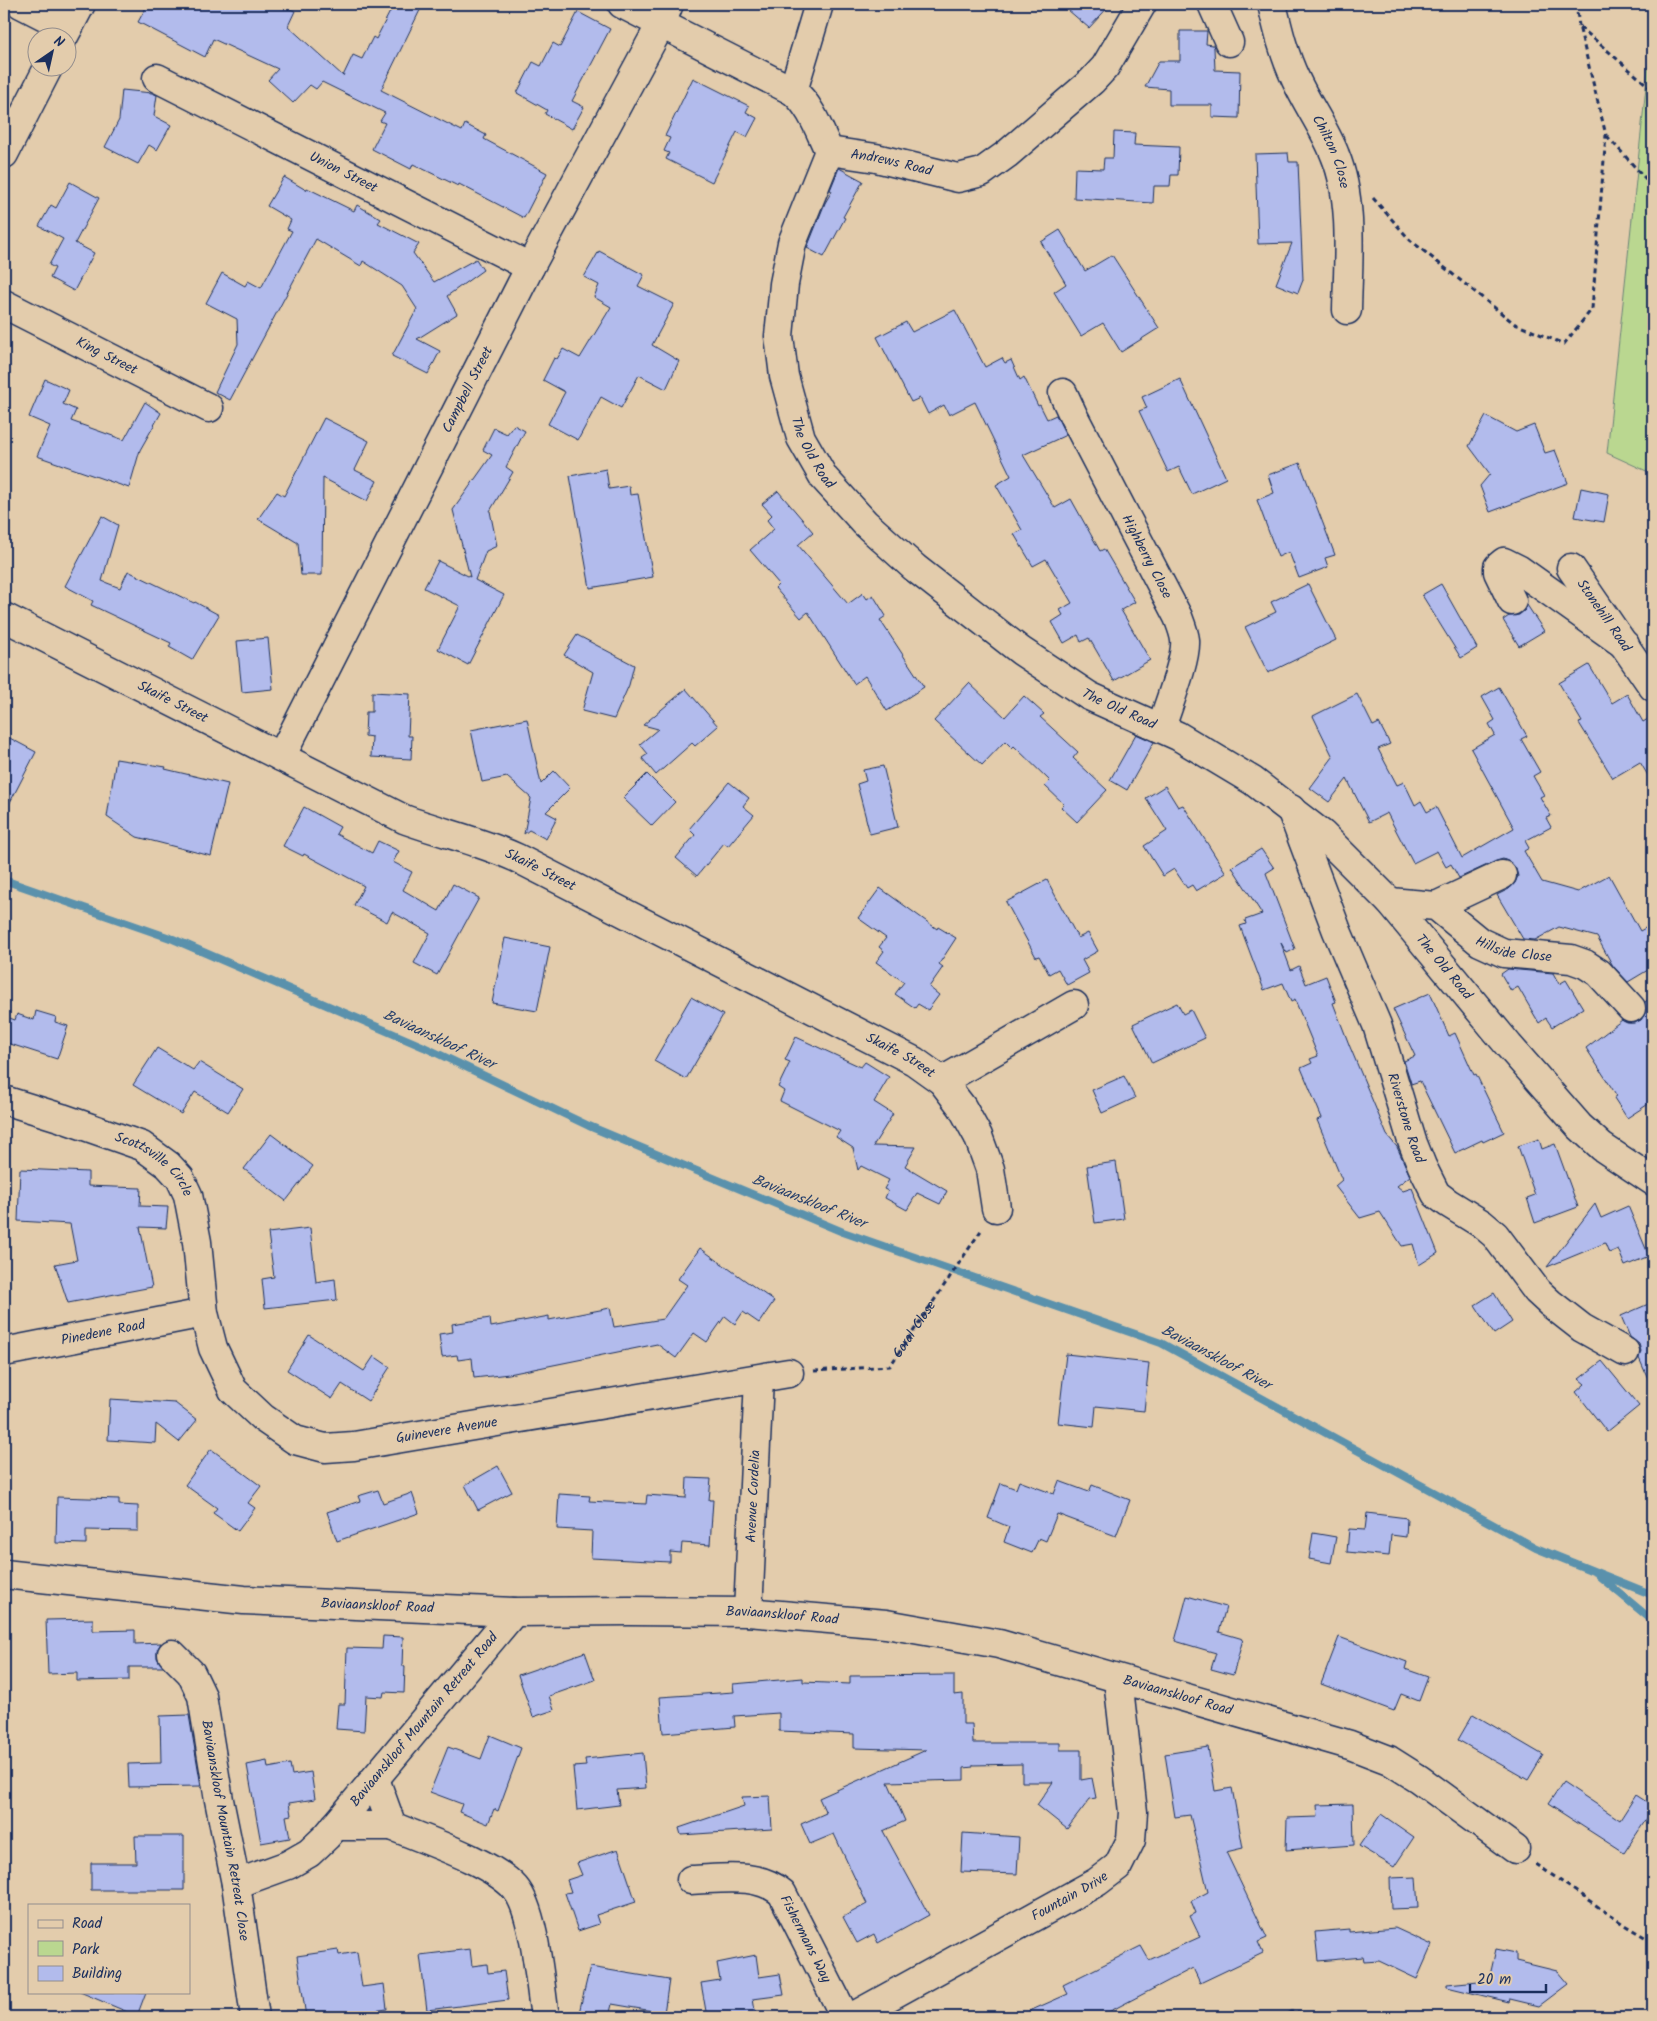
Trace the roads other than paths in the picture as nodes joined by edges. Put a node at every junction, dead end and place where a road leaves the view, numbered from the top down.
1 (21, 4) edge
2 (80, 4) edge
3 (622, 4) edge
4 (819, 4) edge
5 (1142, 4) edge
6 (1212, 4) edge
7 (1272, 4) edge
8 (665, 14) edge
9 (60, 28) edge
10 (68, 28) edge
11 (1229, 42) dead end
12 (43, 78) edge
13 (157, 78) dead end
14 (794, 91) junction
15 (829, 151) junction
16 (4, 154) edge
17 (530, 267) junction
18 (4, 304) edge
19 (1347, 310) dead end
20 (1063, 392) dead end
21 (209, 408) dead end
22 (1571, 568) dead end
23 (1512, 600) dead end
24 (4, 617) edge
25 (1625, 645) junction
26 (1653, 686) edge
27 (1161, 728) junction
28 (281, 757) junction
29 (1290, 807) junction
30 (1502, 875) dead end
31 (1390, 902) junction
32 (1436, 906) junction
33 (1074, 1005) dead end
34 (1631, 1008) dead end
35 (942, 1081) junction
36 (4, 1100) edge
37 (1653, 1181) edge
38 (996, 1208) road end
39 (204, 1313) junction
40 (4, 1352) edge
41 (1624, 1352) dead end
42 (788, 1373) road end
43 (759, 1379) junction
44 (4, 1574) edge
45 (514, 1612) junction
46 (748, 1612) junction
47 (172, 1654) dead end
48 (1118, 1679) junction
49 (375, 1779) junction
50 (335, 1826) junction
51 (392, 1826) junction
52 (1515, 1849) road end
53 (691, 1880) dead end
54 (236, 1884) junction
55 (255, 2017) edge
56 (545, 2017) edge
57 (846, 2017) edge
58 (852, 2017) edge

1 - 9 street
2 - 10 street
3 - 8 street
4 - 14 street
5 - 15 street, Andrews Road
6 - 11 street
7 - 19 street, Chilton Close
8 - 14 street
8 - 17 street, Campbell Street
12 - 16 street
13 - 17 street, Union Street
14 - 15 street
15 - 27 street, The Old Road
17 - 28 street, Campbell Street
18 - 21 street, King Street
20 - 27 street, Highberry Close
22 - 25 street, Stonehill Road
23 - 25 street
24 - 28 street, Skaife Street
25 - 26 street, Stonehill Road
27 - 29 street, The Old Road
28 - 35 street, Skaife Street
29 - 31 street, The Old Road
29 - 41 street, Riverstone Road
30 - 32 street
31 - 32 street
31 - 37 street, The Old Road
32 - 34 street, Hillside Close
33 - 35 street
35 - 38 street, Skaife Street
36 - 39 street, Scottsville Circle
39 - 40 street, Pinedene Road
39 - 43 street, Guinevere Avenue
42 - 43 street
43 - 46 street, Avenue Cordelia
44 - 45 street, Baviaanskloof Road
45 - 46 street, Baviaanskloof Road
45 - 49 street, Baviaanskloof Mountain Retreat Road
46 - 48 street, Baviaanskloof Road
47 - 54 street, Baviaanskloof Mountain Retreat Close
48 - 52 street, Baviaanskloof Road
48 - 58 street, Fountain Drive
49 - 50 street, Baviaanskloof Mountain Retreat Road
49 - 51 street
50 - 51 street, Baviaanskloof Mountain Retreat Road
50 - 54 street, Baviaanskloof Mountain Retreat Road
51 - 56 street
53 - 57 street, Fishermans Way
54 - 55 street, Baviaanskloof Mountain Retreat Close

